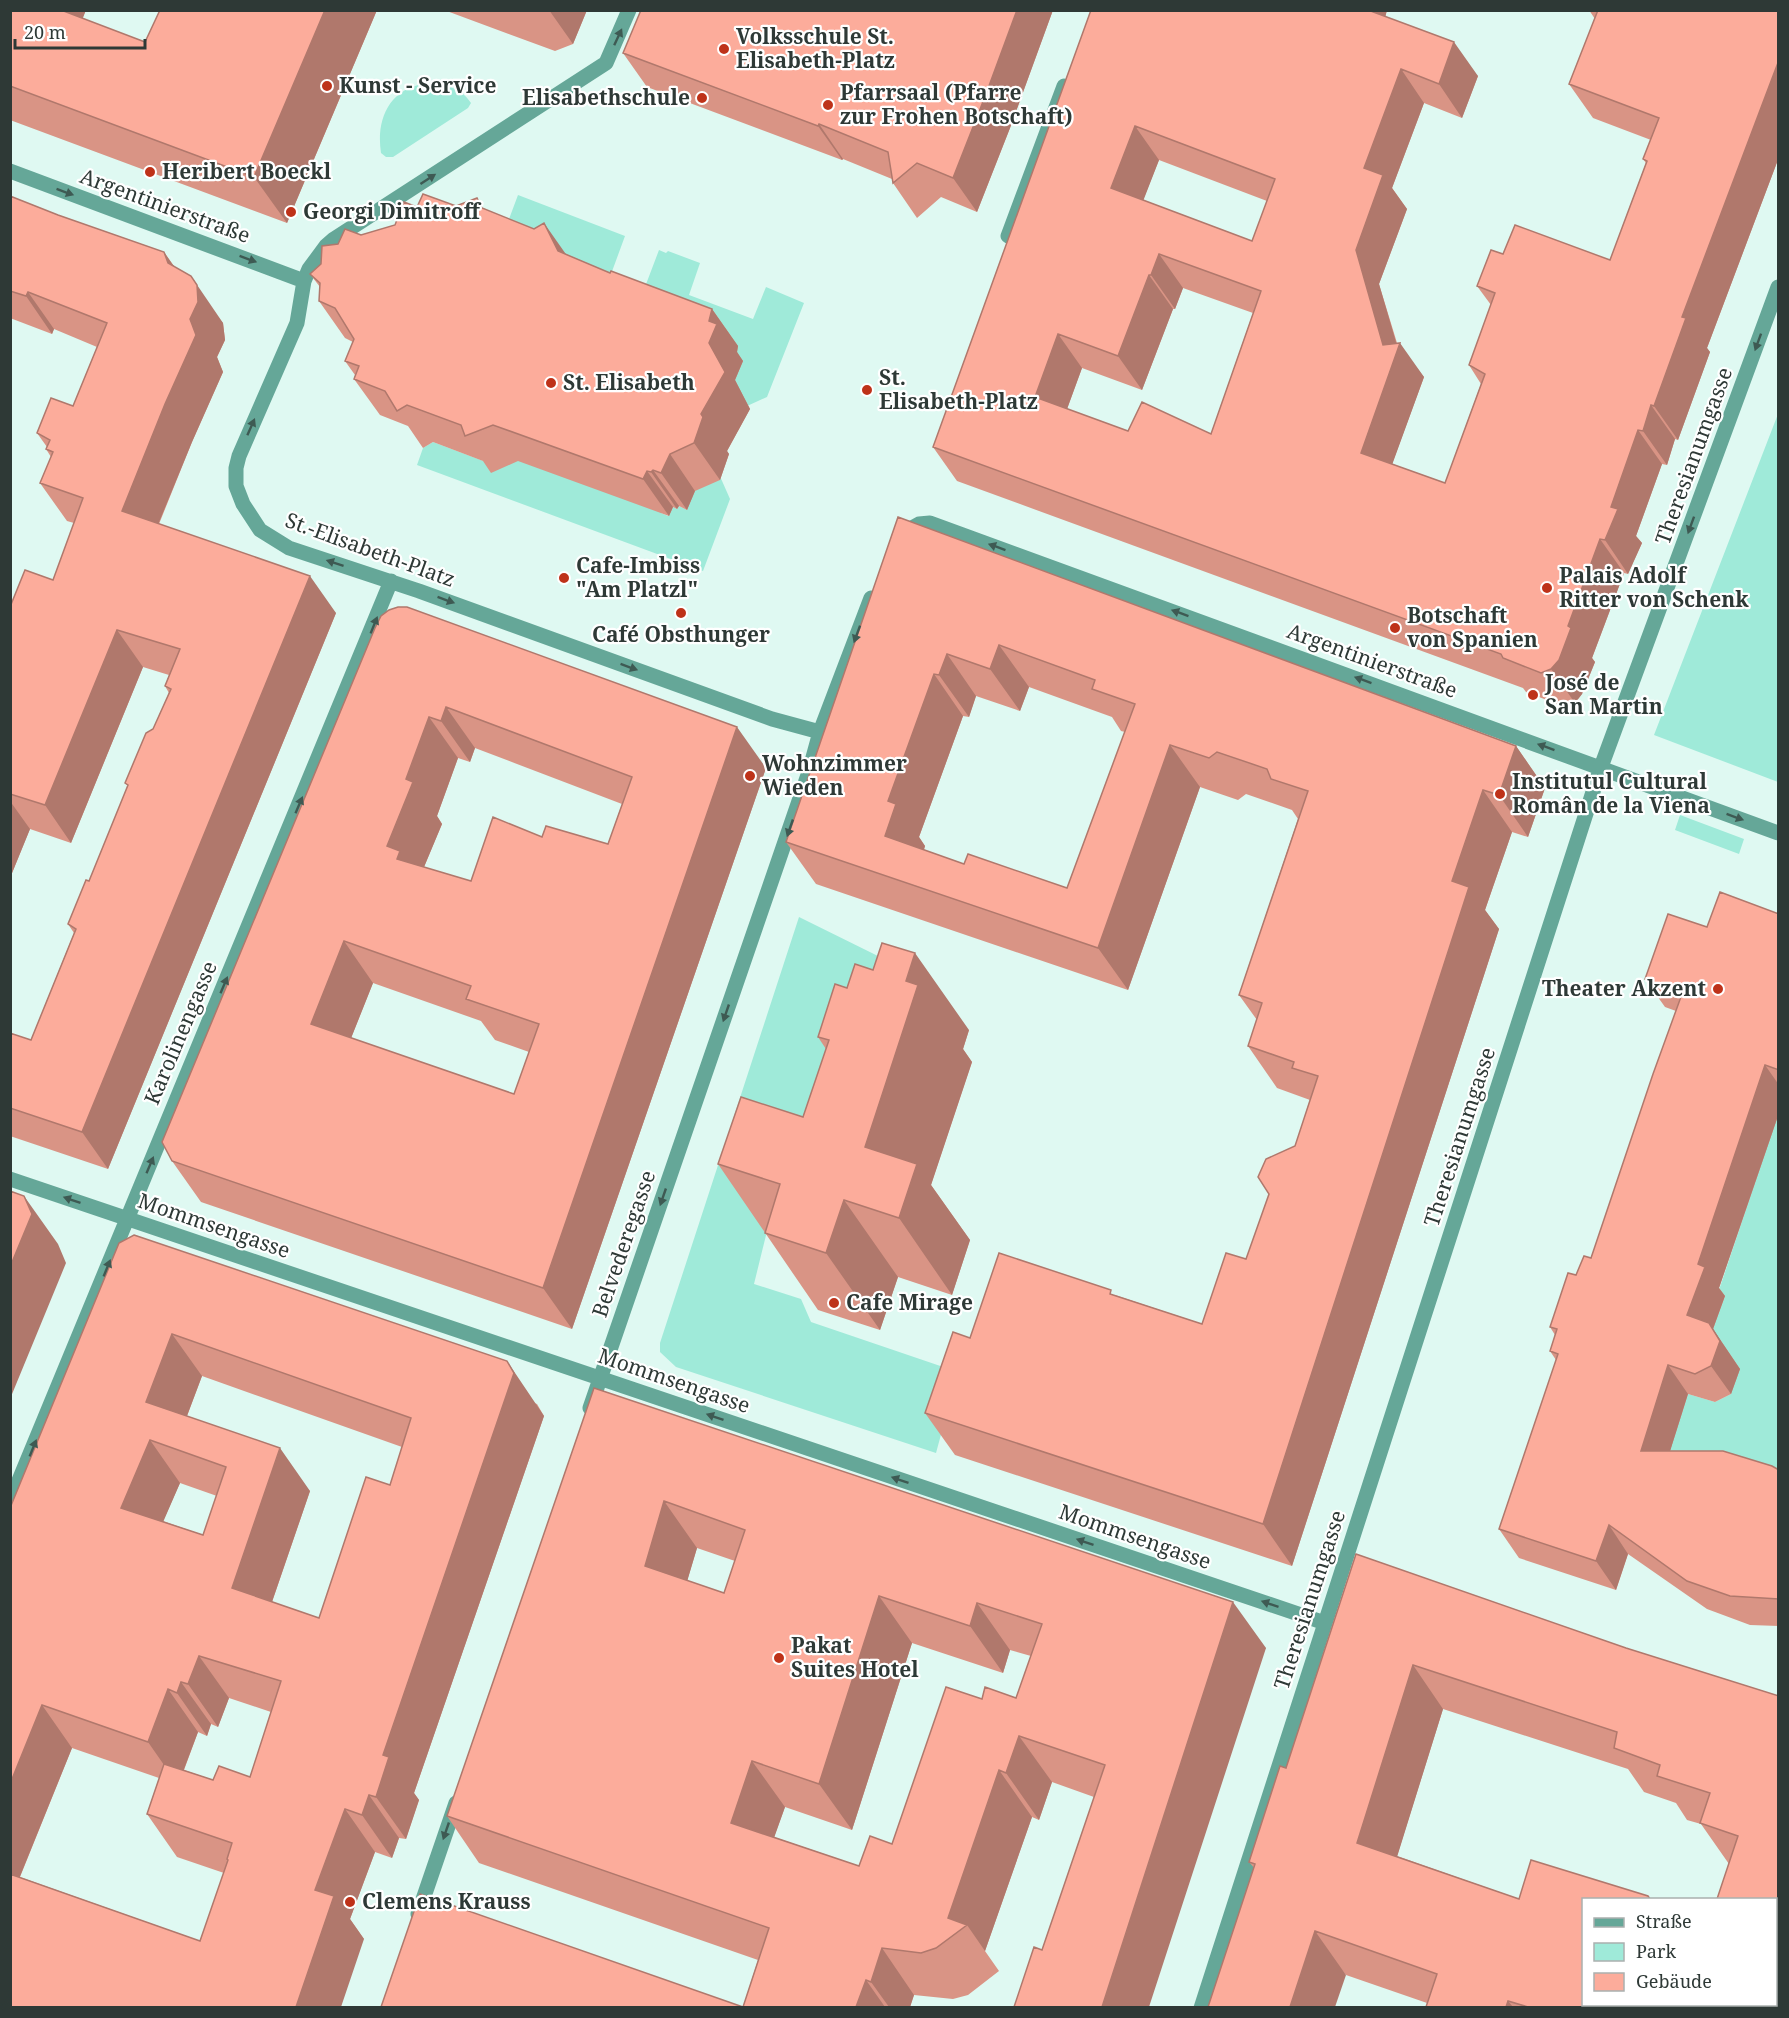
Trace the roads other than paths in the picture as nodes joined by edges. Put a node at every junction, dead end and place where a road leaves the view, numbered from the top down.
1 (629, 10) edge
2 (1068, 75) edge
3 (10, 171) edge
4 (1008, 236) edge
5 (304, 281) junction
6 (1779, 287) edge
7 (891, 544) edge
8 (391, 580) junction
9 (874, 588) edge
10 (820, 732) junction
11 (1601, 767) junction
12 (1779, 833) edge
13 (10, 1179) edge
14 (127, 1219) junction
15 (601, 1378) junction
16 (587, 1417) edge
17 (10, 1502) edge
18 (1325, 1623) junction
19 (462, 1784) edge
20 (413, 1929) edge
21 (1201, 2007) edge

5 -> 1 street, St.-Elisabeth-Platz
2 - 4 street
3 -> 5 street, Argentinierstraße
8 -> 5 street, St.-Elisabeth-Platz
6 -> 11 street, Theresianumgasse
11 -> 7 street, Argentinierstraße
8 -> 10 street, St.-Elisabeth-Platz
14 -> 8 street, Karolinengasse
9 -> 10 street
10 -> 15 street, Belvederegasse
11 -> 12 street, Argentinierstraße
11 - 18 street, Theresianumgasse
14 -> 13 street, Mommsengasse
14 - 15 street, Mommsengasse
17 -> 14 street, Karolinengasse
15 - 16 street, Belvederegasse
18 -> 15 street, Mommsengasse
18 - 21 street, Theresianumgasse
19 -> 20 street

